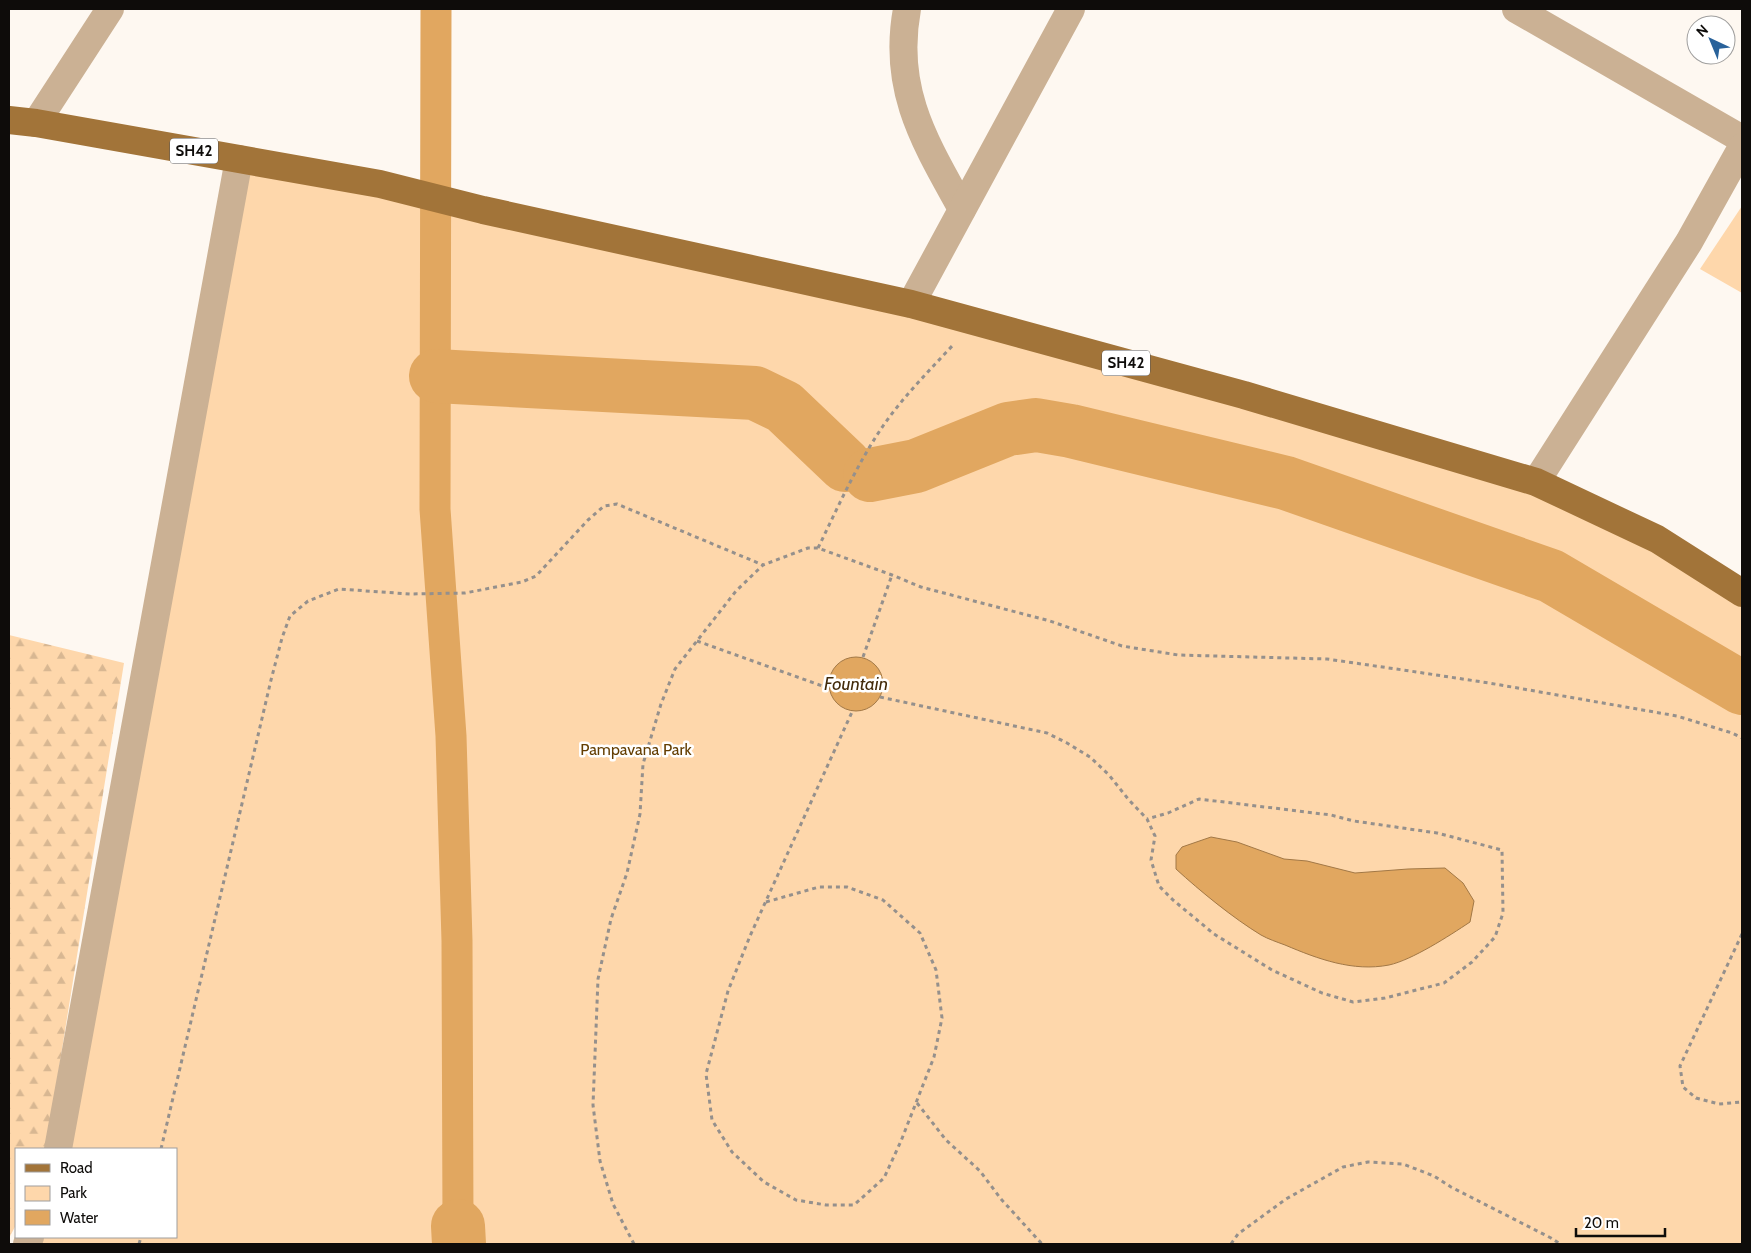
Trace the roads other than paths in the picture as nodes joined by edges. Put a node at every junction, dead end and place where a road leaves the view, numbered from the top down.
1 (110, 9) edge
2 (907, 9) edge
3 (1071, 9) edge
4 (1516, 9) edge
5 (9, 120) edge
6 (36, 123) junction
7 (1742, 139) edge
8 (1742, 147) edge
9 (239, 159) junction
10 (962, 209) junction
11 (911, 304) junction
12 (1536, 482) junction
13 (1742, 593) edge
14 (58, 1148) edge

1 - 6 street
2 - 10 street
3 - 10 street
4 - 7 street
5 - 6 main road, SH42
6 - 9 main road, SH42
8 - 12 street
9 - 11 main road, SH42
9 - 14 street
10 - 11 street
11 - 12 main road, SH42
12 - 13 main road, SH42

